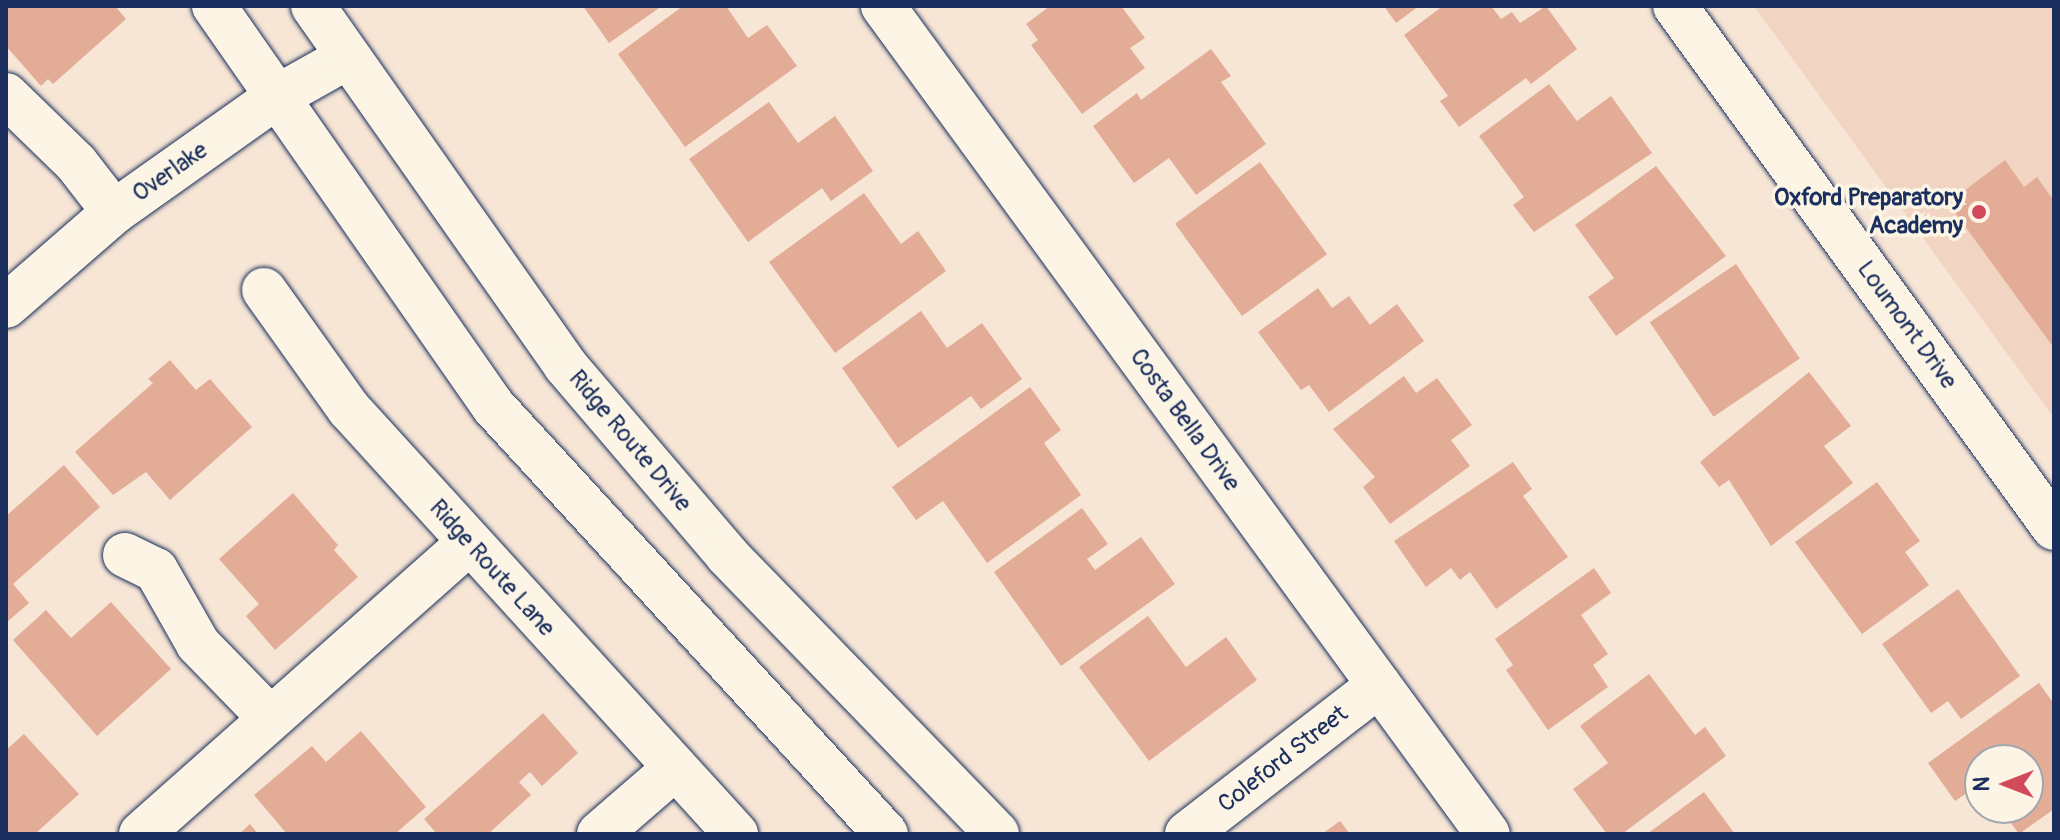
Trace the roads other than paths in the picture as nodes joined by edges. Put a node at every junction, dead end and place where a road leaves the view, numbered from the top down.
1 (214, 6) edge
2 (313, 6) edge
3 (883, 6) edge
4 (1675, 6) edge
5 (348, 57) junction
6 (6, 95) edge
7 (275, 98) junction
8 (114, 212) junction
9 (264, 290) dead end
10 (6, 306) edge
11 (2054, 528) edge
12 (469, 543) junction
13 (125, 555) dead end
14 (1379, 685) junction
15 (269, 717) junction
16 (674, 769) junction
17 (141, 834) edge
18 (599, 834) edge
19 (736, 834) edge
20 (886, 834) edge
21 (997, 834) edge
22 (1187, 834) edge
23 (1488, 834) edge

1 - 7 street
2 - 5 street, Ridge Route Drive
3 - 14 street, Costa Bella Drive
4 - 11 street, Loumont Drive
5 - 7 street, Overlake
5 - 21 street, Ridge Route Drive
6 - 8 street
7 - 8 street, Overlake
7 - 20 street
8 - 10 street, Overlake
9 - 12 street, Ridge Route Lane
12 - 15 street
12 - 16 street, Ridge Route Lane
13 - 15 street
14 - 22 street, Coleford Street
14 - 23 street, Costa Bella Drive
15 - 17 street
16 - 18 street
16 - 19 street, Ridge Route Lane

